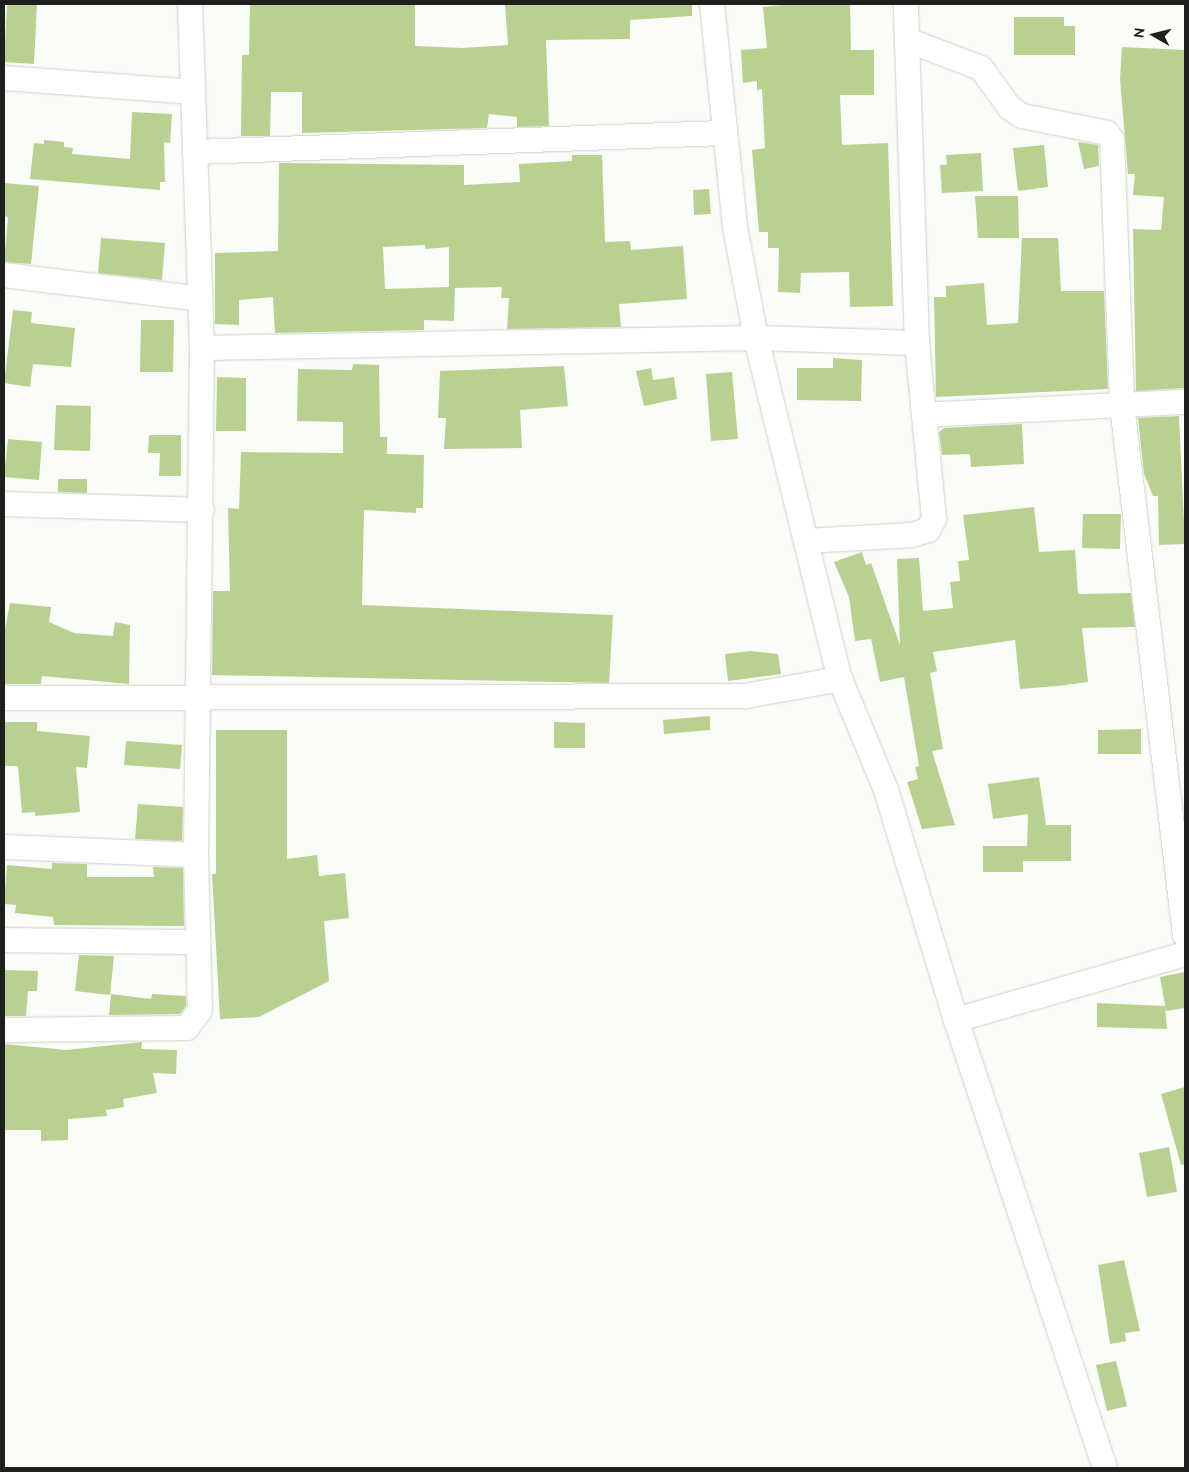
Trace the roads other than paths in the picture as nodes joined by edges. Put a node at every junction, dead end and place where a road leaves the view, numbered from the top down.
1 (190, 4) edge
2 (712, 4) edge
3 (906, 4) edge
4 (907, 40) junction
5 (4, 78) edge
6 (193, 92) junction
7 (724, 133) junction
8 (196, 152) junction
9 (4, 275) edge
10 (201, 299) junction
11 (756, 338) junction
12 (917, 343) junction
13 (202, 348) junction
14 (1185, 402) edge
15 (1122, 405) junction
16 (924, 415) junction
17 (4, 504) edge
18 (202, 510) junction
19 (806, 541) junction
20 (840, 679) junction
21 (200, 697) junction
22 (4, 698) edge
23 (4, 847) edge
24 (196, 855) junction
25 (1185, 935) edge
26 (4, 940) edge
27 (198, 942) junction
28 (1185, 954) edge
29 (956, 1020) junction
30 (4, 1030) edge
31 (1106, 1468) edge

1 - 6 street
2 - 7 street
3 - 4 street
4 - 12 street
4 - 15 street
5 - 6 street
6 - 8 street
7 - 8 street
7 - 11 street
8 - 10 street
9 - 10 street
10 - 13 street
11 - 12 street
11 - 13 street
11 - 19 street
12 - 16 street
13 - 18 street
14 - 15 street
15 - 16 street
15 - 25 street
16 - 19 street
17 - 18 street
18 - 21 street
19 - 20 street
20 - 21 street
20 - 29 street
21 - 22 street
21 - 24 street
23 - 24 street
24 - 27 street
26 - 27 street
27 - 30 street
28 - 29 street
29 - 31 street

